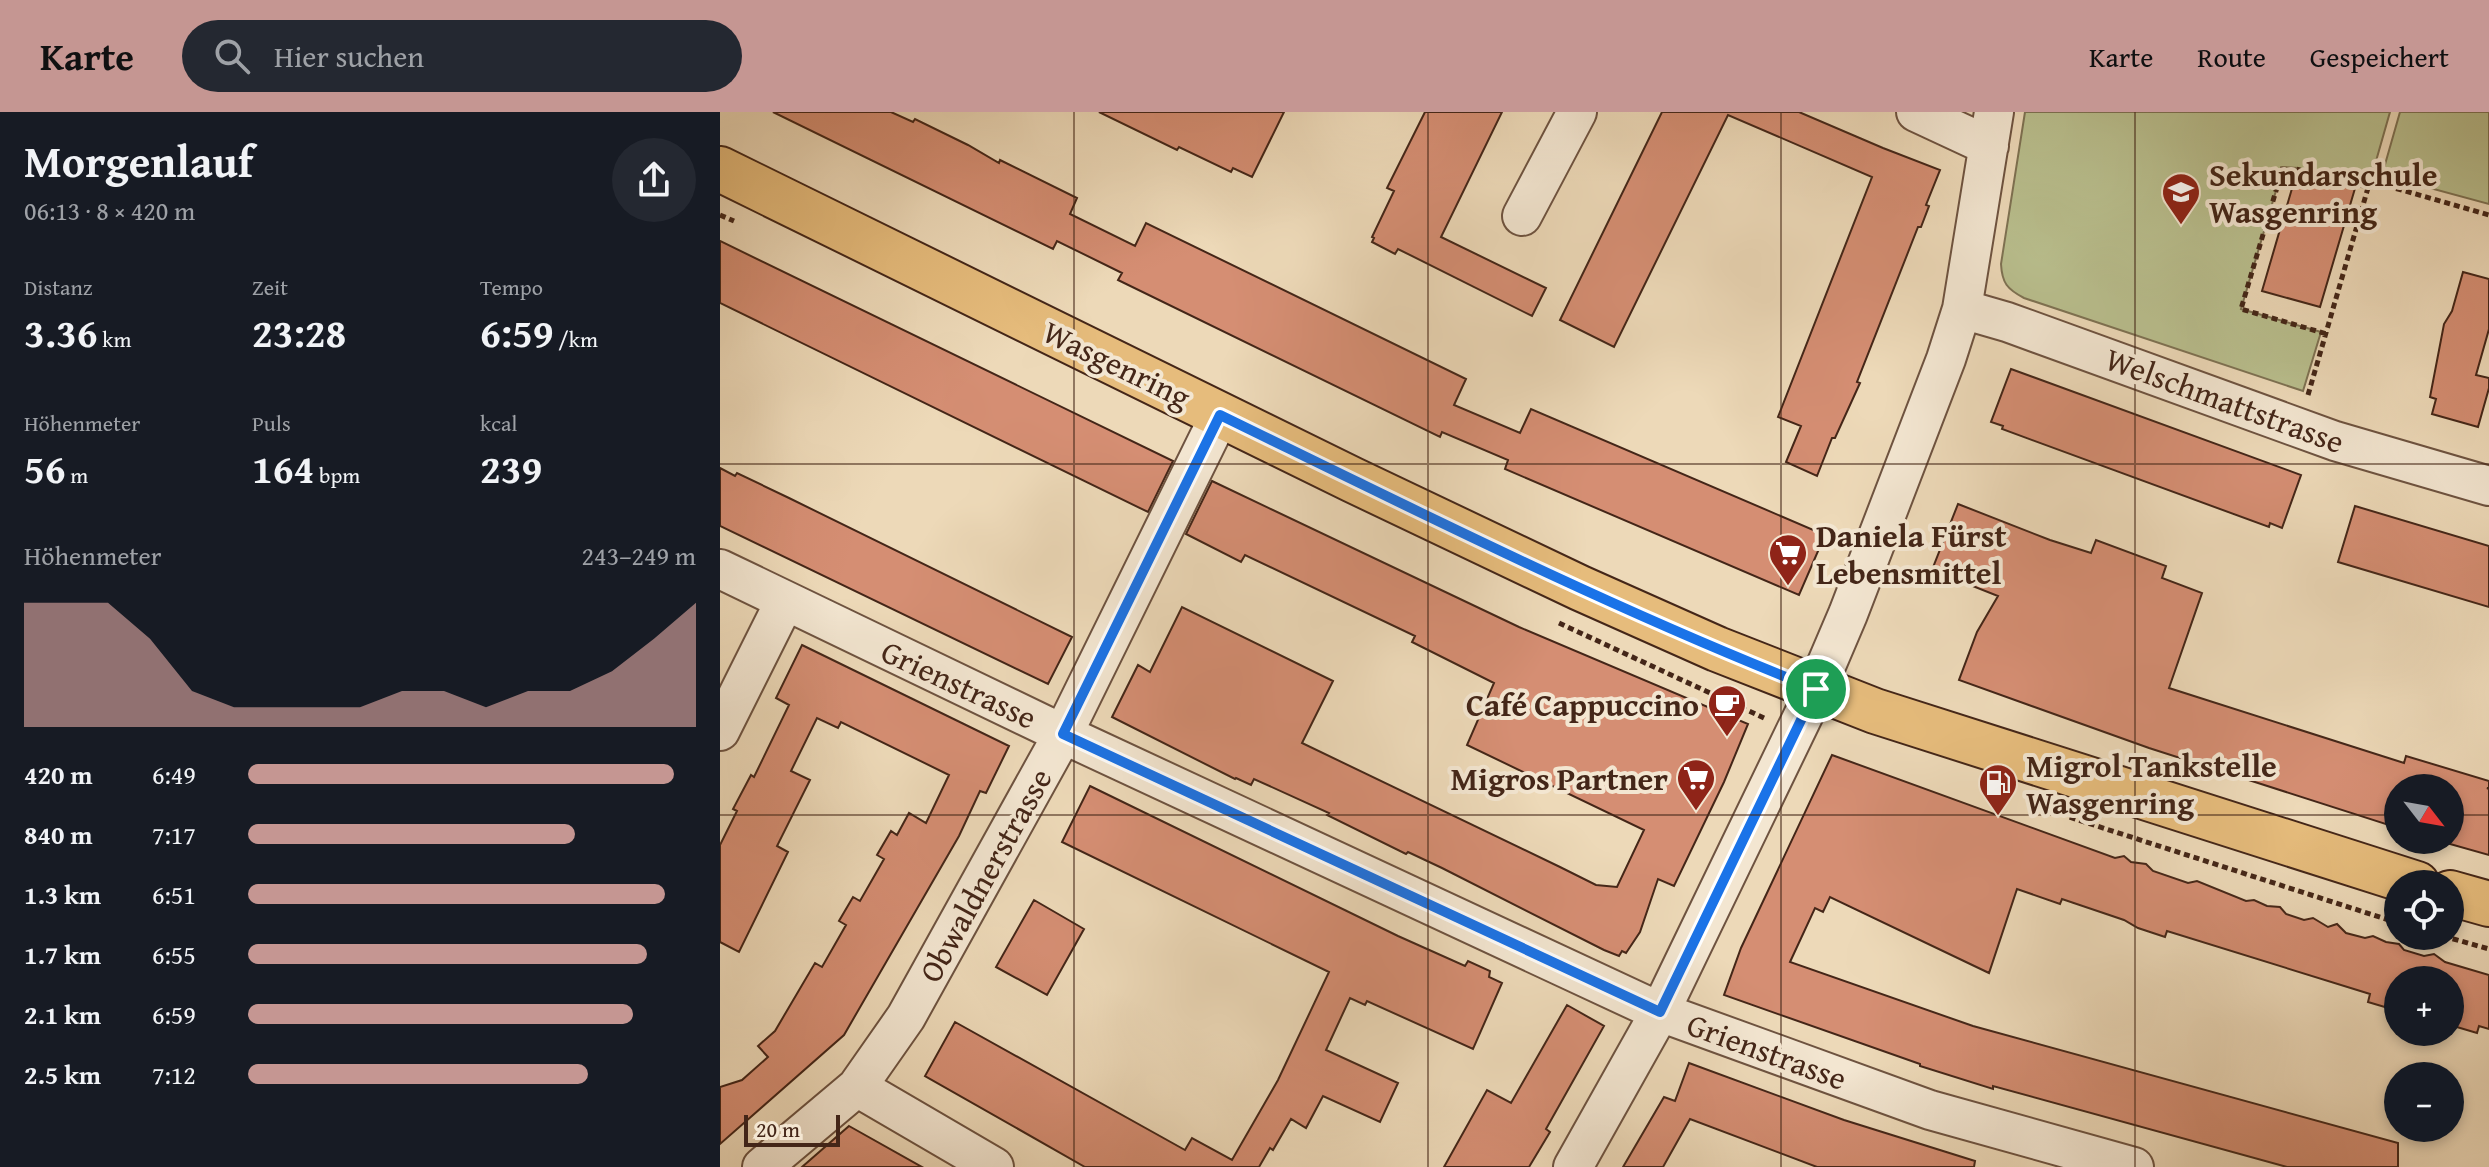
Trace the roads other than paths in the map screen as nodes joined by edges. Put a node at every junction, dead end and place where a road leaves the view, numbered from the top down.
1 (1577, 112) edge
2 (1916, 112) edge
3 (1970, 112) edge
4 (1991, 129) edge
5 (720, 169) edge
6 (1522, 216) dead end
7 (1962, 309) junction
8 (1220, 415) junction
9 (2489, 486) edge
10 (720, 569) edge
11 (785, 601) junction
12 (1816, 689) junction
13 (720, 731) edge
14 (1063, 734) junction
15 (2384, 873) edge
16 (2464, 897) edge
17 (2489, 904) edge
18 (1660, 1012) junction
19 (857, 1087) junction
20 (762, 1167) edge
21 (994, 1167) edge
22 (1573, 1167) edge
23 (2134, 1167) edge

1 - 6 street
2 - 4 street
3 - 4 street
4 - 7 street
5 - 8 main road, Wasgenring
7 - 9 street, Welschmattstrasse
7 - 12 street
8 - 12 main road, Wasgenring
8 - 14 street, Obwaldnerstrasse
10 - 11 street, Grienstrasse
11 - 13 street
11 - 14 street, Grienstrasse
12 - 15 main road, Wasgenring
12 - 18 street
14 - 18 street, Grienstrasse
14 - 19 street, Obwaldnerstrasse
16 - 17 main road
18 - 22 street
18 - 23 street, Grienstrasse
19 - 20 street, Obwaldnerstrasse
19 - 21 street

